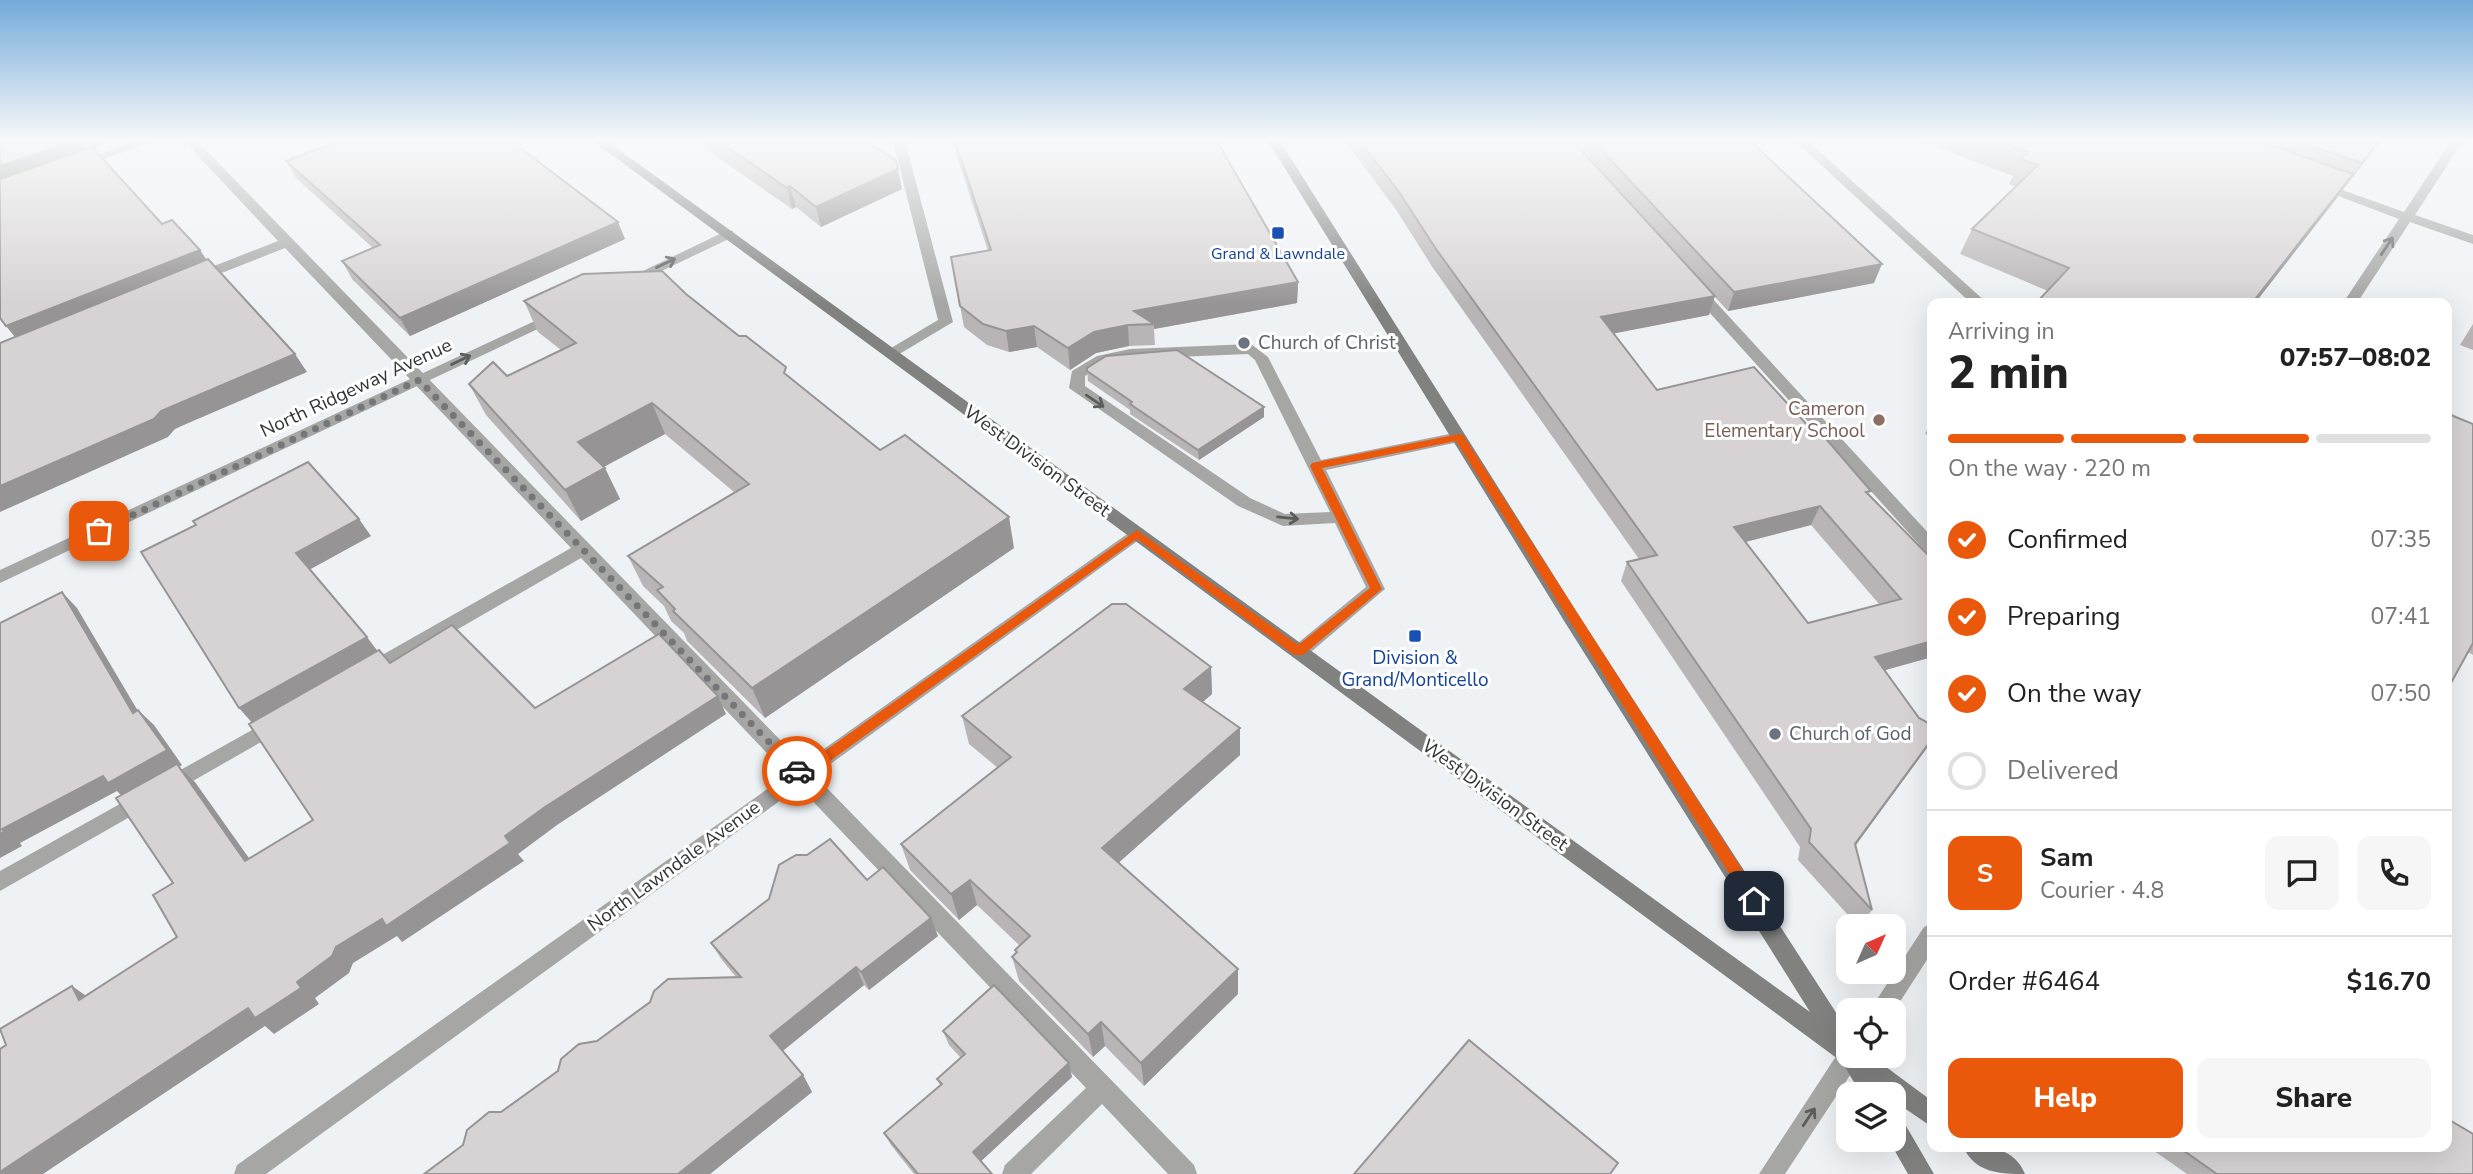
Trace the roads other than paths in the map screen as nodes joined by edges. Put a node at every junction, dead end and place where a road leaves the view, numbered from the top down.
1 (243, 196) edge
2 (675, 196) edge
3 (913, 196) edge
4 (1308, 196) edge
5 (1862, 196) edge
6 (2347, 196) edge
7 (2421, 196) edge
8 (2407, 217) junction
9 (728, 234) junction
10 (2473, 240) edge
11 (287, 242) junction
12 (1681, 273) edge
13 (187, 282) edge
14 (608, 291) edge
15 (1974, 298) edge
16 (2353, 298) edge
17 (570, 309) edge
18 (891, 354) junction
19 (419, 380) junction
20 (1459, 437) junction
21 (1316, 466) junction
22 (1340, 517) junction
23 (1137, 534) junction
24 (1927, 543) edge
25 (583, 549) junction
26 (0, 577) edge
27 (1298, 652) junction
28 (352, 681) edge
29 (292, 716) edge
30 (801, 775) junction
31 (0, 882) edge
32 (1927, 941) edge
33 (1889, 998) edge
34 (1836, 1032) edge
35 (1836, 1044) edge
36 (1841, 1068) edge
37 (1869, 1068) edge
38 (1102, 1088) junction
39 (1927, 1111) edge
40 (1906, 1147) edge
41 (1983, 1152) edge
42 (246, 1174) edge
43 (1014, 1174) edge
44 (1185, 1174) edge
45 (1771, 1174) edge
46 (1922, 1174) edge
47 (2013, 1174) edge

1 - 11 street
2 - 9 main road, West Division Street
3 - 18 street
4 - 20 main road
5 - 15 street
6 - 8 street
7 - 8 street
8 - 10 street
16 -> 8 street
14 -> 9 street
9 - 18 main road, West Division Street
11 - 13 street
11 - 19 street
12 - 24 street
19 -> 17 street, North Ridgeway Avenue
18 - 23 main road, West Division Street
19 - 25 street
19 - 26 street, North Ridgeway Avenue
20 - 21 street
20 - 34 main road
21 - 22 street
21 -> 22 street
22 - 27 street
23 - 27 main road, West Division Street
23 - 30 street, North Lawndale Avenue
25 - 28 street
25 - 30 street
27 - 35 main road, West Division Street
29 - 31 street
30 - 38 street
30 - 42 street, North Lawndale Avenue
32 - 33 street
45 -> 36 street
37 - 39 main road, West Division Street
38 - 43 street
38 - 44 street
40 - 46 main road
41 - 47 main road

